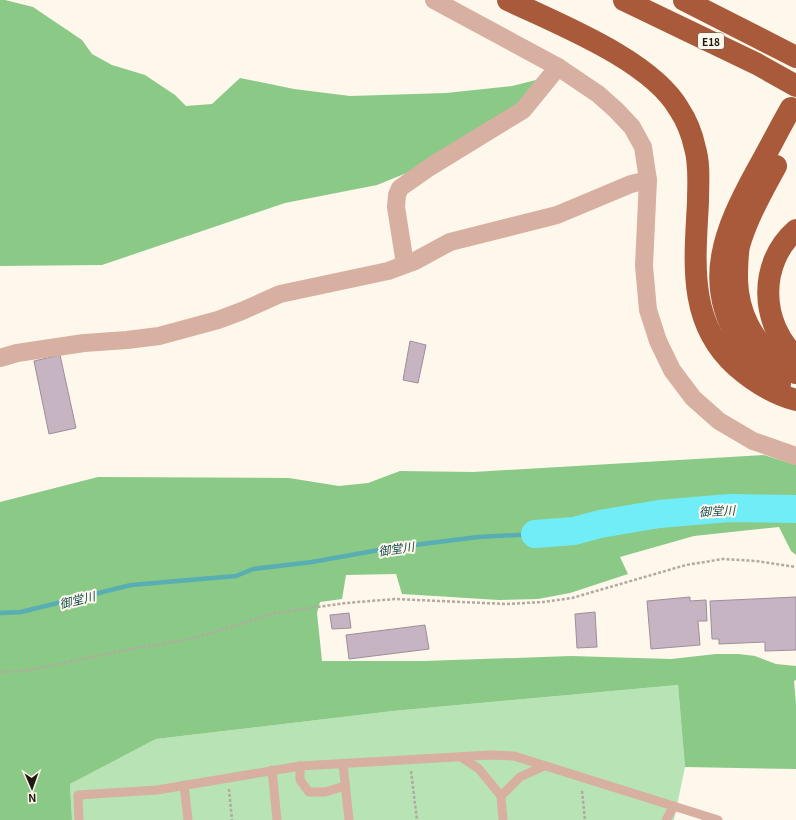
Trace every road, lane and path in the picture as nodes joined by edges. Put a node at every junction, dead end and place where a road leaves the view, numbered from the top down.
1 (434, 0) edge
2 (508, 0) edge
3 (624, 0) edge
4 (684, 0) edge
5 (796, 57) edge
6 (558, 67) junction
7 (796, 86) edge
8 (791, 108) dead end
9 (796, 130) edge
10 (648, 180) junction
11 (796, 230) edge
12 (404, 264) junction
13 (796, 357) edge
14 (0, 358) edge
15 (796, 373) edge
16 (796, 394) edge
17 (796, 400) edge
18 (796, 456) edge
19 (796, 567) edge
20 (0, 672) edge
21 (461, 757) junction
22 (410, 760) junction
23 (343, 764) junction
24 (300, 766) junction
25 (544, 766) junction
26 (272, 770) junction
27 (581, 777) junction
28 (228, 778) junction
29 (184, 785) junction
30 (345, 786) junction
31 (501, 796) junction
32 (674, 806) junction
33 (79, 820) edge
34 (188, 820) edge
35 (232, 820) edge
36 (277, 820) edge
37 (349, 820) edge
38 (417, 820) edge
39 (503, 820) edge
40 (585, 820) edge
41 (666, 820) edge
42 (718, 820) edge

1 - 6 street
2 - 17 highway
3 - 7 highway, E18
4 - 5 highway, E18
6 - 10 street
6 - 12 street
8 - 16 highway
9 - 15 highway
10 - 12 street
10 - 18 street
11 - 13 highway
12 - 14 street
19 - 20 path
21 - 22 lane
21 - 25 lane
21 - 31 lane
22 - 23 lane
22 - 38 path
23 - 24 lane
23 - 30 lane
24 - 26 lane
24 - 30 lane
25 - 27 lane
25 - 31 lane
26 - 28 lane
26 - 36 lane
27 - 32 lane
27 - 40 path
28 - 29 lane
28 - 35 path
29 - 33 lane
29 - 34 lane
30 - 37 lane
31 - 39 lane
32 - 41 lane
32 - 42 lane

